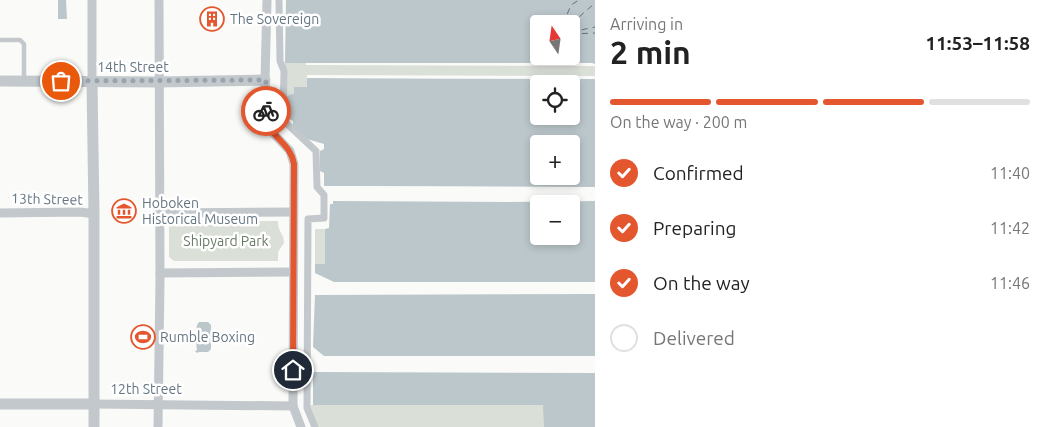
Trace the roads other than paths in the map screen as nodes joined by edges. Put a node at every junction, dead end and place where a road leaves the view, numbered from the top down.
1 (92, 0) edge
2 (159, 0) edge
3 (267, 0) edge
4 (279, 0) edge
5 (0, 40) edge
6 (266, 80) junction
7 (0, 81) edge
8 (24, 82) junction
9 (92, 82) junction
10 (159, 82) junction
11 (0, 212) edge
12 (293, 212) junction
13 (158, 213) junction
14 (94, 214) junction
15 (292, 272) junction
16 (160, 273) junction
17 (0, 404) edge
18 (94, 404) junction
19 (158, 404) junction
20 (293, 406) junction
21 (94, 427) edge
22 (158, 427) edge
23 (301, 427) edge
24 (315, 427) edge

1 - 9 street
2 - 10 street
3 - 6 street
4 - 24 street
5 - 8 lane
6 - 10 street, 14th Street
6 - 12 street
7 - 8 street, 14th Street
8 - 9 street, 14th Street
9 - 10 street, 14th Street
9 - 14 street
10 - 13 street
11 - 14 street, 13th Street
12 - 13 street
12 - 15 street
13 - 16 street
14 - 18 street
15 - 16 street
15 - 20 street
16 - 19 street
17 - 18 street, 12th Street
18 - 19 street, 12th Street
18 - 21 street
19 - 20 street, 12th Street
19 - 22 street
20 - 23 street

